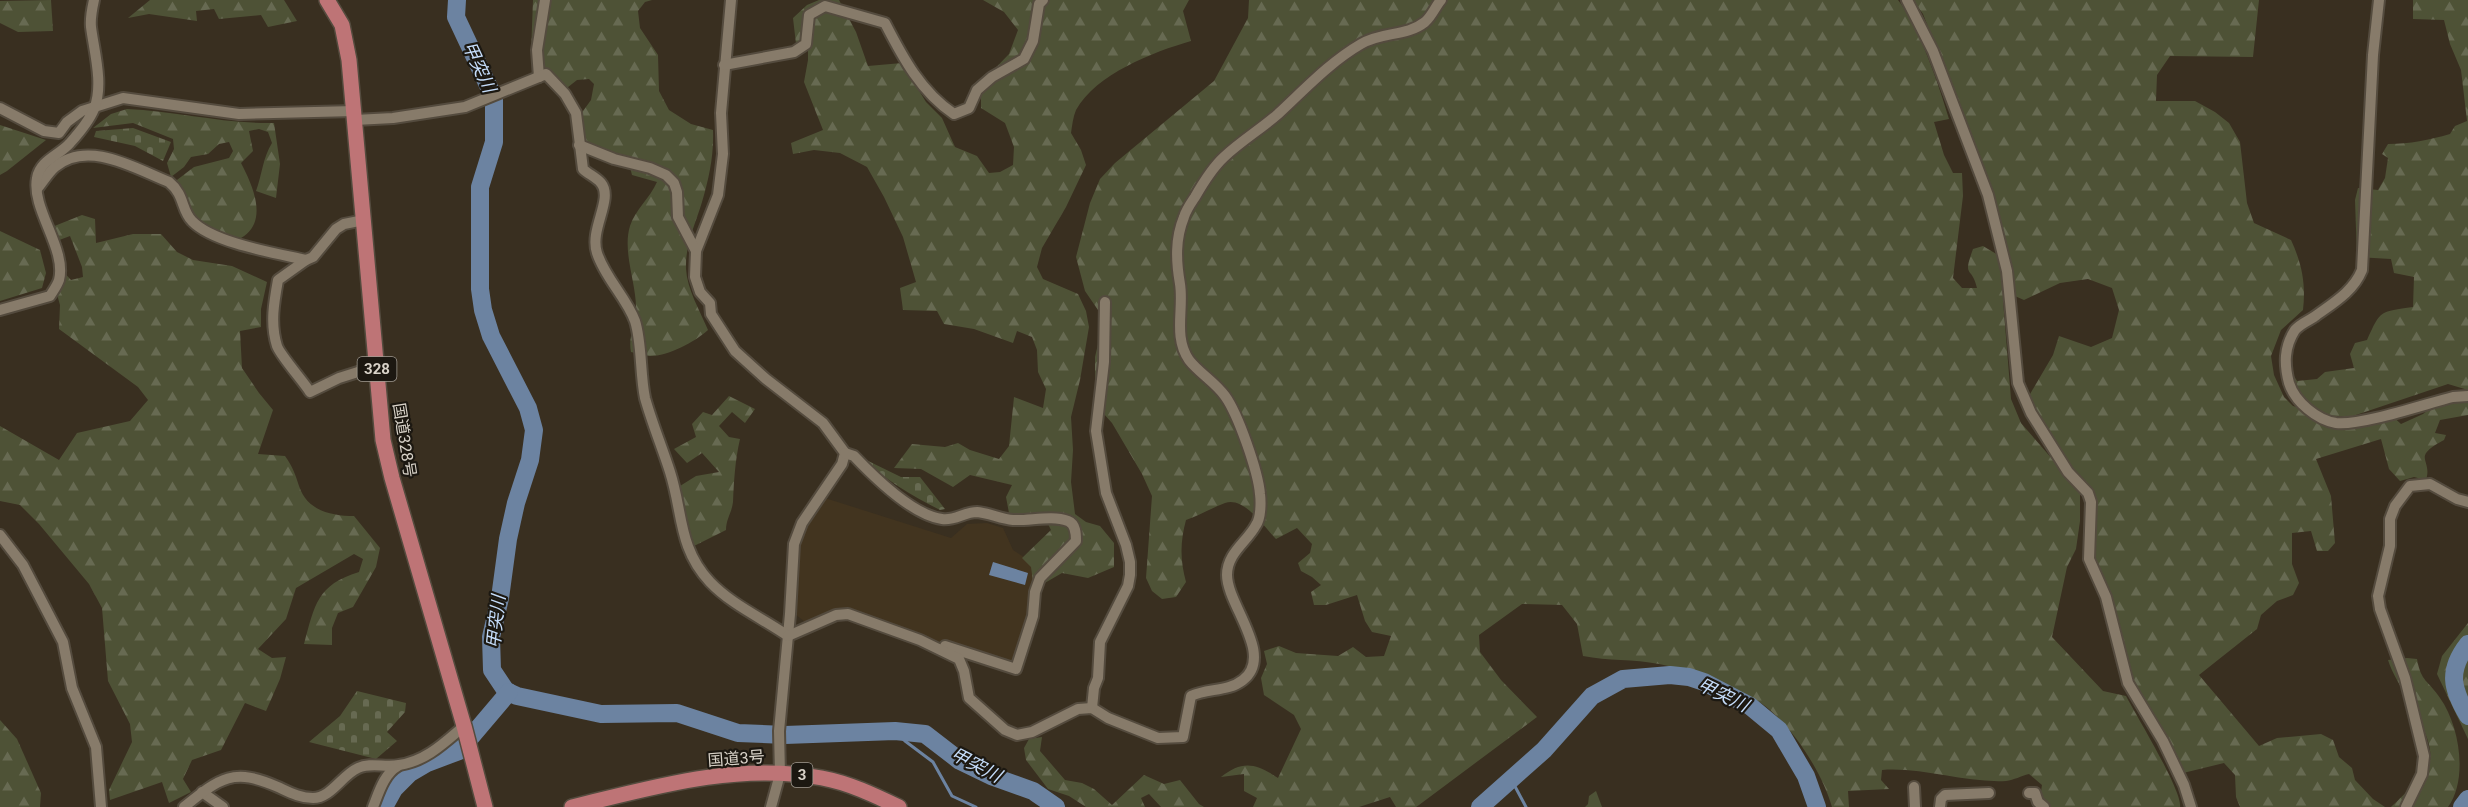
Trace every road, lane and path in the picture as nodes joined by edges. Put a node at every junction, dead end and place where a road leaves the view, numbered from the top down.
1 (94, 0) edge
2 (327, 0) edge
3 (545, 0) edge
4 (731, 0) edge
5 (1043, 0) edge
6 (1441, 0) edge
7 (1907, 0) edge
8 (2379, 0) edge
9 (724, 65) junction
10 (539, 76) junction
11 (95, 106) junction
12 (0, 108) edge
13 (355, 116) junction
14 (579, 145) junction
15 (37, 189) junction
16 (364, 220) junction
17 (696, 251) junction
18 (306, 260) junction
19 (1105, 302) dead end
20 (0, 310) edge
21 (377, 366) junction
22 (2468, 396) edge
23 (845, 453) junction
24 (2468, 502) edge
25 (0, 535) edge
26 (788, 636) junction
27 (920, 640) junction
28 (1092, 708) junction
29 (465, 729) junction
30 (399, 765) junction
31 (780, 774) junction
32 (1914, 788) dead end
33 (202, 792) junction
34 (1989, 793) dead end
35 (2029, 794) dead end
36 (101, 807) edge
37 (184, 807) edge
38 (223, 807) edge
39 (373, 807) edge
40 (485, 807) edge
41 (572, 807) edge
42 (771, 807) edge
43 (899, 807) edge
44 (1915, 807) edge
45 (1940, 807) edge
46 (2044, 807) edge
47 (2191, 807) edge
48 (2406, 807) edge

1 - 11 street
2 - 13 highway, 国道328号 / 328
3 - 10 street
4 - 9 street
5 - 9 street
6 - 28 street
7 - 47 street
8 - 22 street
9 - 17 street
10 - 13 street
10 - 14 street
11 - 12 street
11 - 13 street
11 - 15 street
13 - 16 highway, 国道328号 / 328
14 - 17 street
14 - 26 street
15 - 18 street
15 - 20 street
16 - 18 street
16 - 21 highway, 国道328号 / 328
17 - 23 street
18 - 21 street
19 - 28 street
21 - 29 highway, 国道328号 / 328
23 - 26 street
23 - 27 street
24 - 48 street
25 - 36 street
26 - 27 street
26 - 31 street
27 - 28 street
29 - 30 street
29 - 40 highway, 国道328号 / 328
30 - 33 street
30 - 39 street
31 - 41 highway, 国道3号 / 3
31 - 42 street
31 - 43 highway, 国道3号 / 3
32 - 44 street
33 - 37 street
33 - 38 street
34 - 45 street
35 - 46 street

